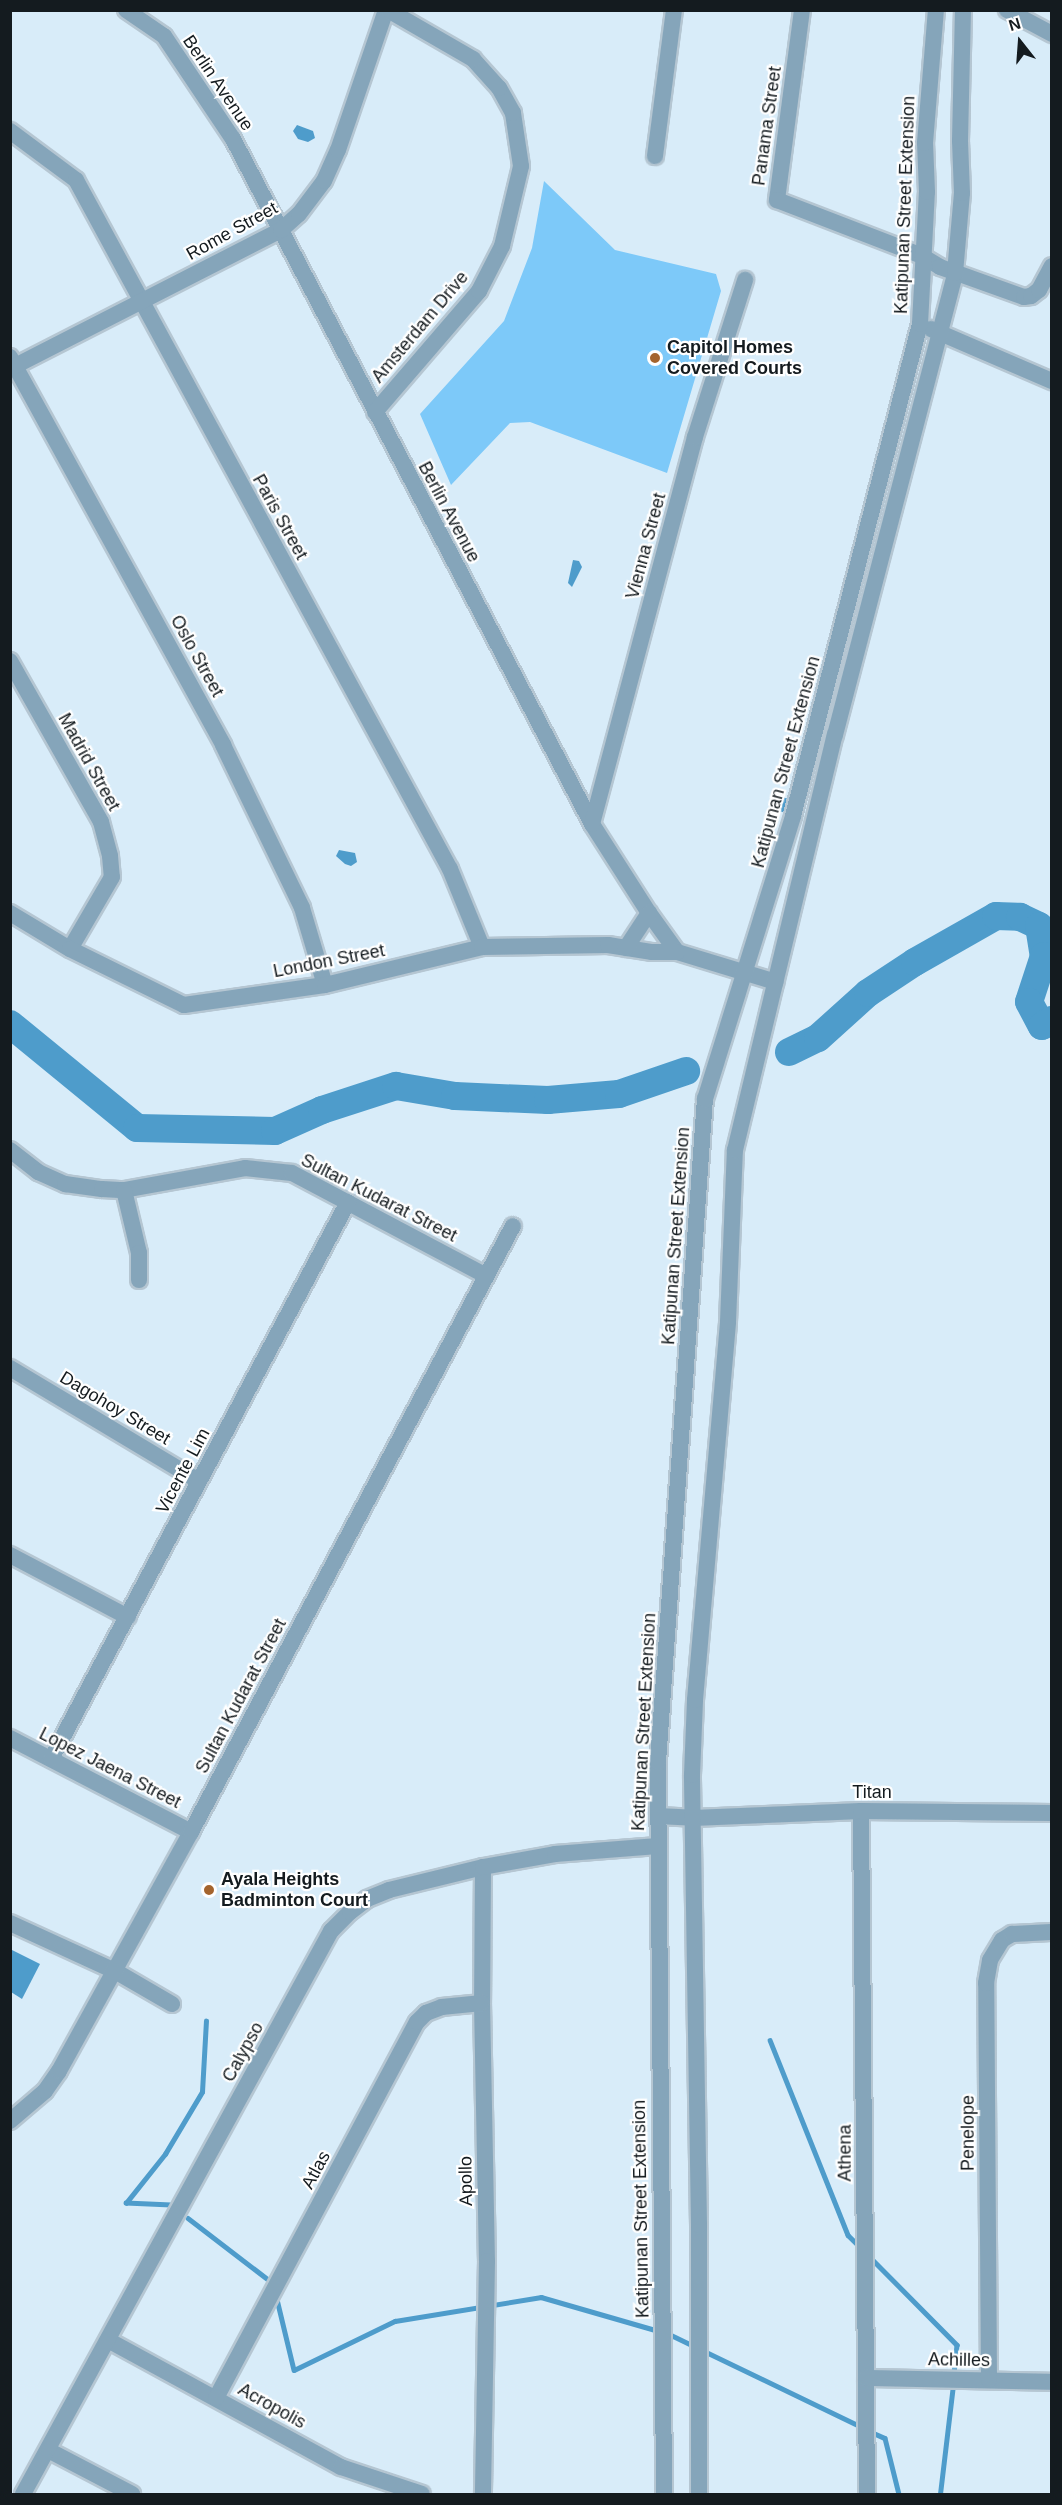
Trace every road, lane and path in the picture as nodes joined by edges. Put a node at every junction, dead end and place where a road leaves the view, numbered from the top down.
1 (126, 10) edge
2 (387, 10) edge
3 (674, 10) edge
4 (802, 10) edge
5 (936, 10) edge
6 (963, 10) edge
7 (1007, 10) edge
8 (1052, 34) edge
9 (10, 131) edge
10 (655, 156) dead end
11 (281, 230) junction
12 (922, 256) junction
13 (1052, 266) edge
14 (955, 273) junction
15 (745, 280) dead end
16 (140, 301) junction
17 (920, 324) junction
18 (940, 333) junction
19 (13, 362) edge
20 (1052, 381) edge
21 (375, 412) junction
22 (851, 592) junction
23 (871, 597) junction
24 (10, 661) edge
25 (592, 824) junction
26 (10, 913) edge
27 (648, 913) junction
28 (482, 947) junction
29 (626, 948) junction
30 (70, 949) junction
31 (677, 952) junction
32 (744, 979) junction
33 (325, 985) junction
34 (775, 987) junction
35 (10, 1150) edge
36 (124, 1190) junction
37 (348, 1202) junction
38 (513, 1226) dead end
39 (485, 1275) junction
40 (139, 1280) dead end
41 (10, 1368) edge
42 (199, 1481) junction
43 (10, 1555) edge
44 (128, 1617) junction
45 (10, 1738) edge
46 (51, 1759) junction
47 (861, 1811) junction
48 (1052, 1812) edge
49 (658, 1816) junction
50 (693, 1818) junction
51 (191, 1832) junction
52 (658, 1846) junction
53 (483, 1867) junction
54 (10, 1923) edge
55 (1052, 1932) edge
56 (115, 1971) junction
57 (482, 2003) junction
58 (172, 2004) dead end
59 (10, 2121) edge
60 (108, 2340) junction
61 (866, 2378) junction
62 (989, 2380) junction
63 (1052, 2382) edge
64 (216, 2398) junction
65 (48, 2450) junction
66 (23, 2494) edge
67 (132, 2494) edge
68 (422, 2494) edge
69 (483, 2494) edge
70 (664, 2494) edge
71 (699, 2494) edge
72 (867, 2494) edge

1 - 11 street, Berlin Avenue
2 - 11 street, Rome Street
2 - 21 street, Amsterdam Drive
3 - 10 street
4 - 12 street, Panama Street
5 - 12 street, Katipunan Street Extension
6 - 14 street
7 - 8 street
9 - 16 street, Paris Street
11 - 16 street, Rome Street
11 - 21 street, Berlin Avenue
12 - 14 street
12 - 17 street, Katipunan Street Extension
13 - 14 street
14 - 18 street
15 - 25 street, Vienna Street
16 - 19 street, Rome Street
16 - 28 street, Paris Street
17 - 18 street
17 - 22 street, Katipunan Street Extension
18 - 20 street
18 - 23 street
19 - 33 street, Oslo Street
21 - 25 street, Berlin Avenue
22 - 23 street
22 - 32 street, Katipunan Street Extension
23 - 34 street
24 - 30 street, Madrid Street
25 - 27 street, Berlin Avenue
26 - 30 street, London Street
27 - 29 street
27 - 31 street, Berlin Avenue
28 - 29 street, London Street
28 - 33 street, London Street
29 - 31 street, London Street
30 - 33 street, London Street
31 - 32 street
32 - 34 street
32 - 49 street, Katipunan Street Extension
34 - 50 street
35 - 36 street, Sultan Kudarat Street
36 - 37 street, Sultan Kudarat Street
36 - 40 street
37 - 39 street, Sultan Kudarat Street
37 - 42 street, Vicente Lim
38 - 39 street, Sultan Kudarat Street
39 - 51 street, Sultan Kudarat Street
41 - 42 street, Dagohoy Street
42 - 44 street, Vicente Lim
43 - 44 street
44 - 46 street, Vicente Lim
45 - 46 street, Lopez Jaena Street
46 - 51 street, Lopez Jaena Street
47 - 48 street, Titan
47 - 50 street, Titan
47 - 61 street, Athena
49 - 50 street, Titan
49 - 52 street, Katipunan Street Extension
50 - 71 street
51 - 56 street, Sultan Kudarat Street
52 - 53 street, Calypso
52 - 70 street, Katipunan Street Extension
53 - 57 street, Apollo
53 - 60 street, Calypso
54 - 56 street
55 - 62 street, Penelope
56 - 58 street
56 - 59 street, Sultan Kudarat Street
57 - 64 street, Atlas
57 - 69 street, Apollo
60 - 64 street, Acropolis
60 - 65 street, Calypso
61 - 62 street, Achilles
61 - 72 street, Athena
62 - 63 street, Achilles
64 - 68 street, Acropolis
65 - 66 street, Calypso
65 - 67 street

